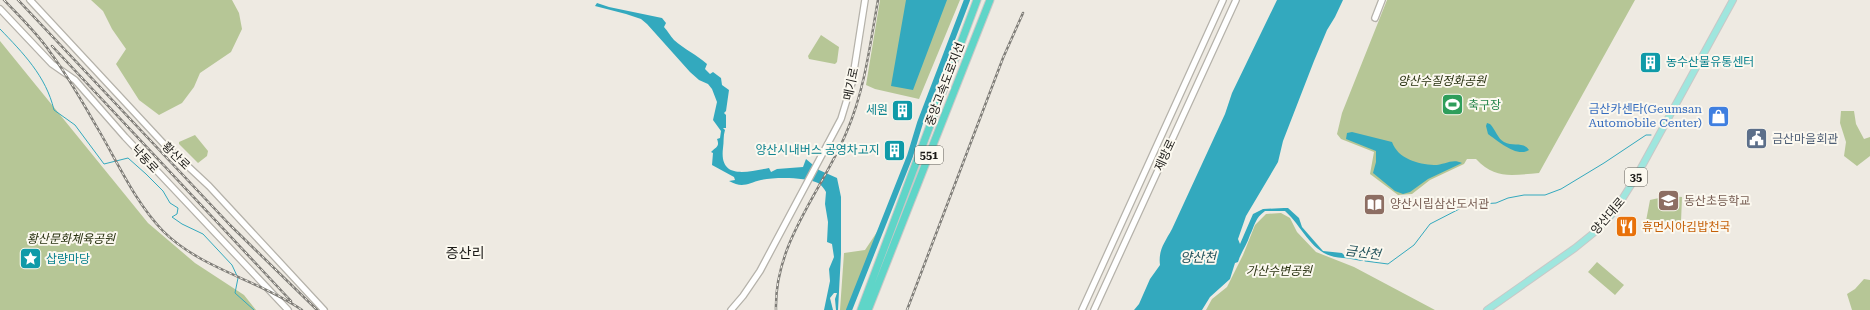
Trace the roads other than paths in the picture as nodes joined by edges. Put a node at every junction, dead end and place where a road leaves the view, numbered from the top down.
1 (30, 0) edge
2 (865, 0) edge
3 (974, 0) edge
4 (977, 0) edge
5 (990, 0) edge
6 (1223, 0) edge
7 (1236, 0) edge
8 (1382, 0) edge
9 (1733, 0) edge
10 (0, 10) edge
11 (1374, 18) dead end
12 (928, 129) junction
13 (288, 310) edge
14 (324, 310) edge
15 (731, 310) edge
16 (861, 310) edge
17 (868, 310) edge
18 (1082, 310) edge
19 (1094, 310) edge
20 (1487, 310) edge

1 - 14 street, 황산로
2 - 15 street, 메기로
3 - 12 highway
4 - 12 highway, 중앙고속도로지선 / 551
5 - 17 highway, 중앙고속도로지선 / 551
6 - 18 street
7 - 19 street, 제방로
8 - 11 street
9 - 20 main road, 양산대로 / 35
10 - 13 street, 낙동로
12 - 16 highway, 중앙고속도로지선 / 551

